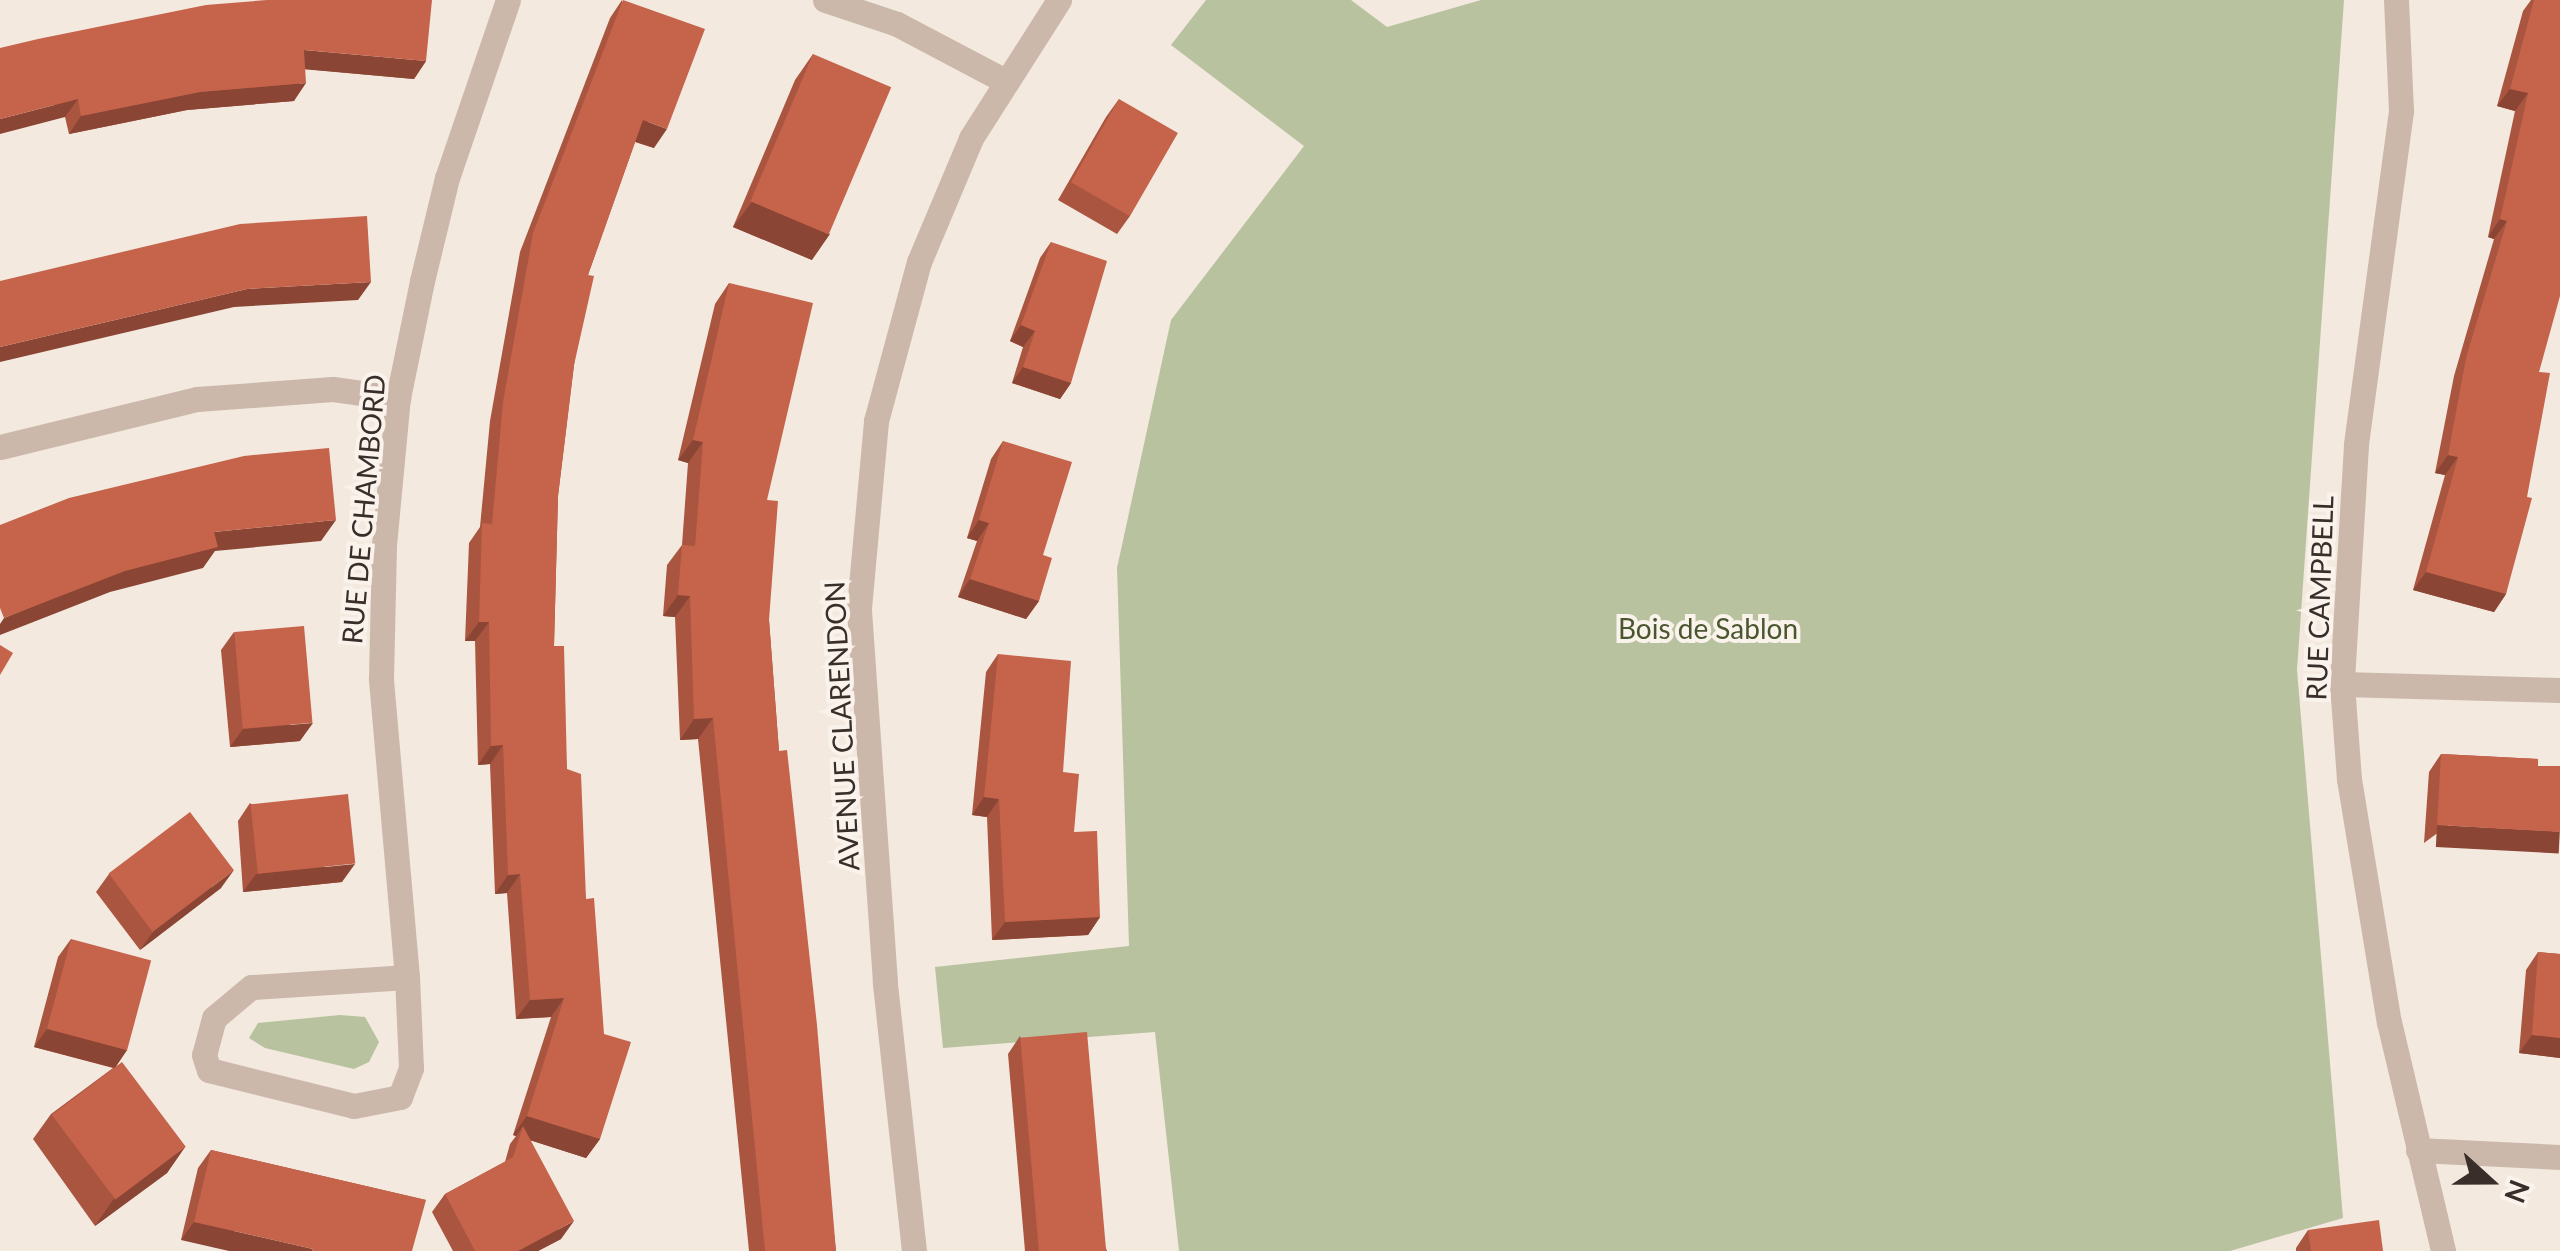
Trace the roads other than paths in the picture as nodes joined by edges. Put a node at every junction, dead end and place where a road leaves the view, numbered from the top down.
1 (508, 0) edge
2 (825, 0) edge
3 (1059, 0) edge
4 (2396, 0) edge
5 (1005, 80) junction
6 (398, 398) junction
7 (0, 447) edge
8 (2342, 684) junction
9 (2560, 690) edge
10 (406, 977) junction
11 (2418, 1150) junction
12 (2560, 1157) edge
13 (914, 1251) edge
14 (2442, 1251) edge

1 - 6 street, RUE DE CHAMBORD
2 - 5 street
3 - 5 street, AVENUE CLARENDON
4 - 8 street, RUE CAMPBELL
5 - 13 street, AVENUE CLARENDON
6 - 7 street
6 - 10 street, RUE DE CHAMBORD
8 - 9 street
8 - 11 street, RUE CAMPBELL
10 - 10 street, RUE DE CHAMBORD
11 - 12 street
11 - 14 street, RUE CAMPBELL

